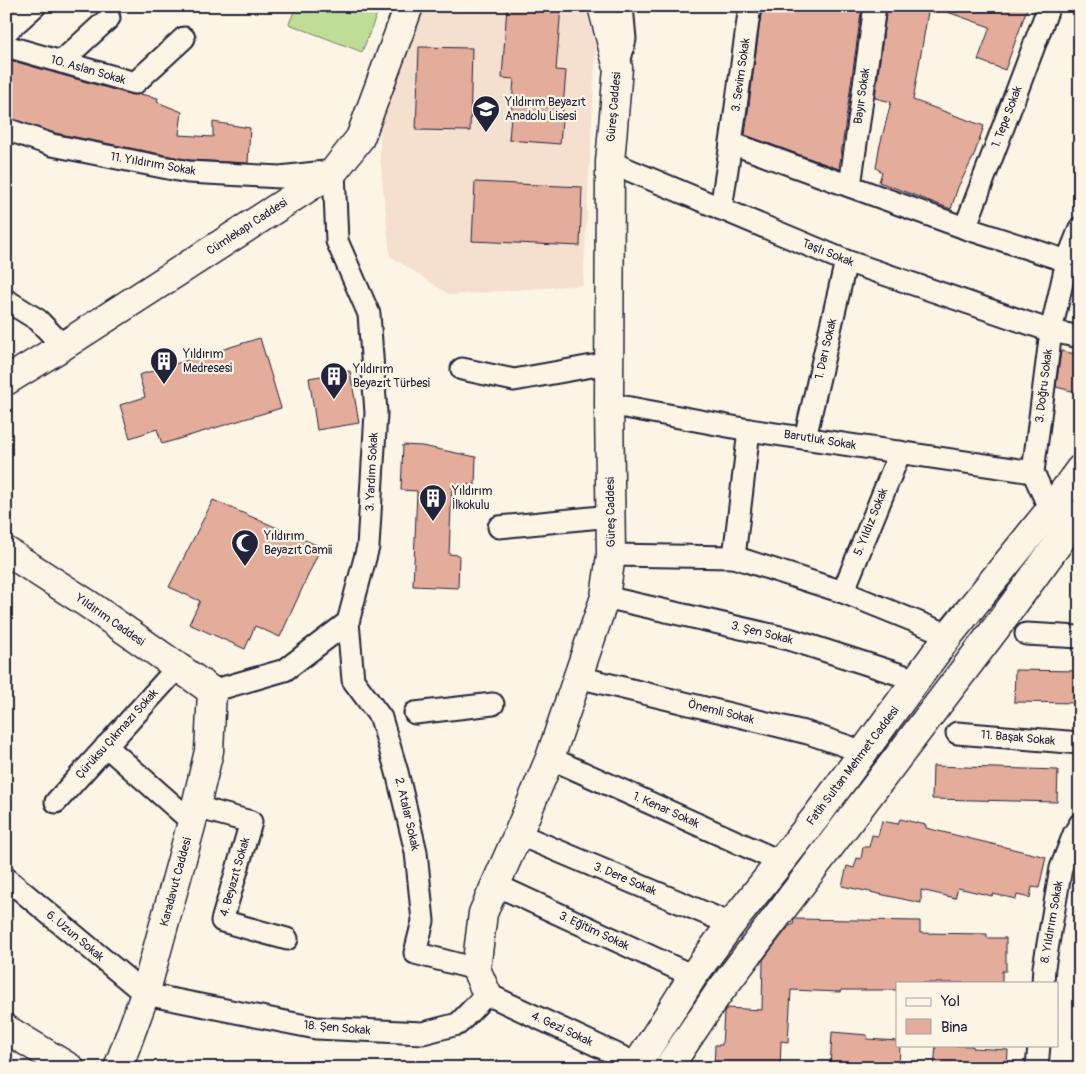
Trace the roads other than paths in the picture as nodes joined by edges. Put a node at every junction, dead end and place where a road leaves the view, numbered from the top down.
1 (35, 6) edge
2 (409, 6) edge
3 (602, 6) edge
4 (622, 6) edge
5 (750, 6) edge
6 (875, 6) edge
7 (1049, 6) edge
8 (109, 18) dead end
9 (6, 32) edge
10 (184, 38) dead end
11 (6, 46) edge
12 (61, 62) junction
13 (618, 68) junction
14 (6, 129) edge
15 (732, 143) junction
16 (610, 162) junction
17 (334, 171) junction
18 (850, 186) junction
19 (721, 209) junction
20 (965, 228) junction
21 (1080, 228) edge
22 (846, 261) junction
23 (1073, 262) edge
24 (6, 300) edge
25 (1051, 331) junction
26 (1080, 336) edge
27 (63, 346) junction
28 (609, 362) junction
29 (462, 369) dead end
30 (6, 381) edge
31 (609, 404) junction
32 (750, 430) junction
33 (805, 438) junction
34 (900, 452) junction
35 (1080, 470) edge
36 (1033, 472) junction
37 (1050, 510) junction
38 (1080, 514) edge
39 (611, 516) junction
40 (499, 527) dead end
41 (6, 550) edge
42 (611, 555) junction
43 (734, 557) junction
44 (843, 592) junction
45 (606, 596) junction
46 (348, 622) junction
47 (1026, 634) dead end
48 (949, 635) junction
49 (1080, 637) edge
50 (178, 667) junction
51 (578, 678) junction
52 (917, 680) junction
53 (212, 691) junction
54 (493, 704) dead end
55 (415, 713) dead end
56 (957, 733) dead end
57 (1080, 743) edge
58 (106, 746) junction
59 (864, 752) junction
60 (550, 758) junction
61 (56, 802) dead end
62 (194, 814) junction
63 (1077, 829) edge
64 (518, 834) junction
65 (781, 862) junction
66 (6, 878) edge
67 (496, 885) junction
68 (731, 924) junction
69 (287, 939) dead end
70 (476, 969) junction
71 (693, 976) junction
72 (1043, 982) edge
73 (145, 994) junction
74 (486, 994) junction
75 (6, 1029) edge
76 (1039, 1046) edge
77 (636, 1066) edge
78 (70, 1068) edge
79 (118, 1068) edge
80 (668, 1068) edge
81 (1037, 1068) edge

1 - 9 street
2 - 17 main road, Cümlekapı Caddesi
3 - 13 main road, Güreş Caddesi
4 - 13 street
5 - 15 street, 3. Sevim Sokak
6 - 18 street, Bayır Sokak
7 - 20 street, 1. Tepe Sokak
8 - 12 street
10 - 12 street, 10. Aslan Sokak
11 - 12 street, 10. Aslan Sokak
13 - 16 main road, Güreş Caddesi
14 - 17 street, 11. Yıldırım Sokak
15 - 18 street
15 - 19 street, 3. Sevim Sokak
16 - 19 street, Taşlı Sokak
16 - 28 main road, Güreş Caddesi
17 - 27 main road, Cümlekapı Caddesi
17 - 46 street, 3. Yardım Sokak
18 - 20 street
19 - 22 street, Taşlı Sokak
20 - 23 street
21 - 23 street, 3. Doğru Sokak
22 - 25 street, Taşlı Sokak
22 - 33 street, 1. Darı Sokak
23 - 25 street, 3. Doğru Sokak
24 - 27 street
25 - 26 street, Taşlı Sokak
25 - 36 street, 3. Doğru Sokak
27 - 30 main road, Cümlekapı Caddesi
28 - 29 street
28 - 31 main road, Güreş Caddesi
31 - 32 street, Barutluk Sokak
31 - 39 main road, Güreş Caddesi
32 - 33 street, Barutluk Sokak
32 - 43 street
33 - 34 street, Barutluk Sokak
34 - 36 street, Barutluk Sokak
34 - 44 street, 5. Yıldız Sokak
35 - 37 main road, Fatih Sultan Mehmet Caddesi
36 - 37 street
37 - 48 main road, Fatih Sultan Mehmet Caddesi
38 - 80 main road
39 - 40 street
39 - 42 main road, Güreş Caddesi
41 - 50 main road, Yıldırım Caddesi
42 - 43 street
42 - 45 main road, Güreş Caddesi
43 - 44 street
44 - 48 street
45 - 51 main road, Güreş Caddesi
45 - 52 street, 3. Şen Sokak
46 - 53 street
46 - 70 street, 2. Atalar Sokak
47 - 49 street
48 - 52 main road, Fatih Sultan Mehmet Caddesi
50 - 53 main road, Yıldırım Caddesi
50 - 58 street, Çürüksu Çıkmazı Sokak
51 - 59 street, Önemli Sokak
51 - 60 main road, Güreş Caddesi
52 - 59 main road, Fatih Sultan Mehmet Caddesi
53 - 62 main road, Karadavut Caddesi
54 - 55 street
56 - 57 street, 11. Başak Sokak
58 - 61 street, Çürüksu Çıkmazı Sokak
58 - 62 street
59 - 65 main road, Fatih Sultan Mehmet Caddesi
60 - 64 main road, Güreş Caddesi
60 - 65 street, 1. Kenar Sokak
62 - 69 street, 4. Beyazıt Sokak
62 - 73 main road, Karadavut Caddesi
63 - 72 street, 8. Yıldırım Sokak
64 - 67 main road, Güreş Caddesi
64 - 68 street, 3. Dere Sokak
65 - 68 main road, Fatih Sultan Mehmet Caddesi
66 - 73 street, 6. Uzun Sokak
67 - 70 main road, Güreş Caddesi
67 - 71 street, 3. Eğitim Sokak
68 - 71 main road, Fatih Sultan Mehmet Caddesi
70 - 74 main road, Güreş Caddesi
71 - 77 main road, Fatih Sultan Mehmet Caddesi
73 - 74 street, 18. Şen Sokak
73 - 79 main road, Karadavut Caddesi
74 - 77 street, 4. Gezi Sokak
75 - 78 main road
76 - 81 street

